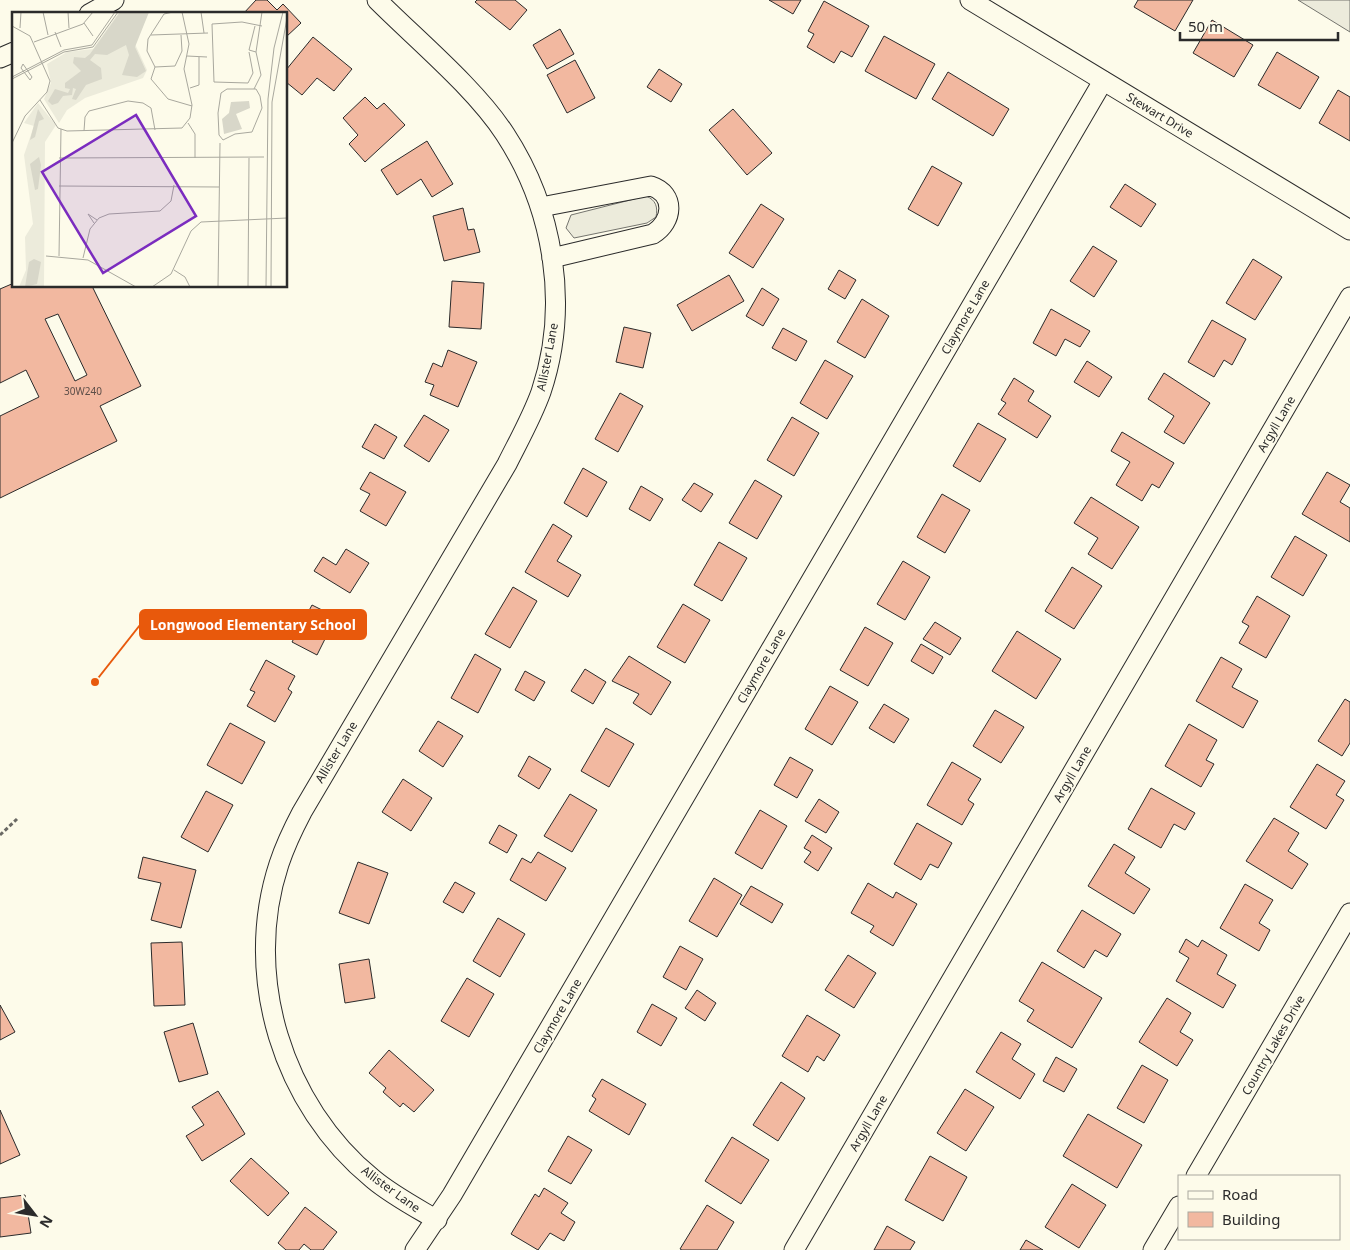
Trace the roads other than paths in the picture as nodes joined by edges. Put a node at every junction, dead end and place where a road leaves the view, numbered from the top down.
1 (114, 0) edge
2 (377, 0) edge
3 (970, 0) edge
4 (93, 12) edge
5 (12, 53) edge
6 (0, 58) edge
7 (1103, 81) junction
8 (541, 207) junction
9 (1350, 230) edge
10 (552, 258) junction
11 (1350, 297) edge
12 (1350, 914) edge
13 (1197, 1175) edge
14 (1178, 1208) edge
15 (436, 1220) junction
16 (415, 1250) edge
17 (794, 1250) edge
18 (1153, 1250) edge

1 - 4 street
2 - 8 street, Allister Lane
3 - 7 street, Stewart Drive
5 - 6 street
7 - 9 street, Stewart Drive
7 - 15 street, Claymore Lane
8 - 10 street, Allister Lane
8 - 10 street
10 - 15 street, Allister Lane
11 - 17 street, Argyll Lane
12 - 13 street, Country Lakes Drive
14 - 18 street
15 - 16 street, Claymore Lane

